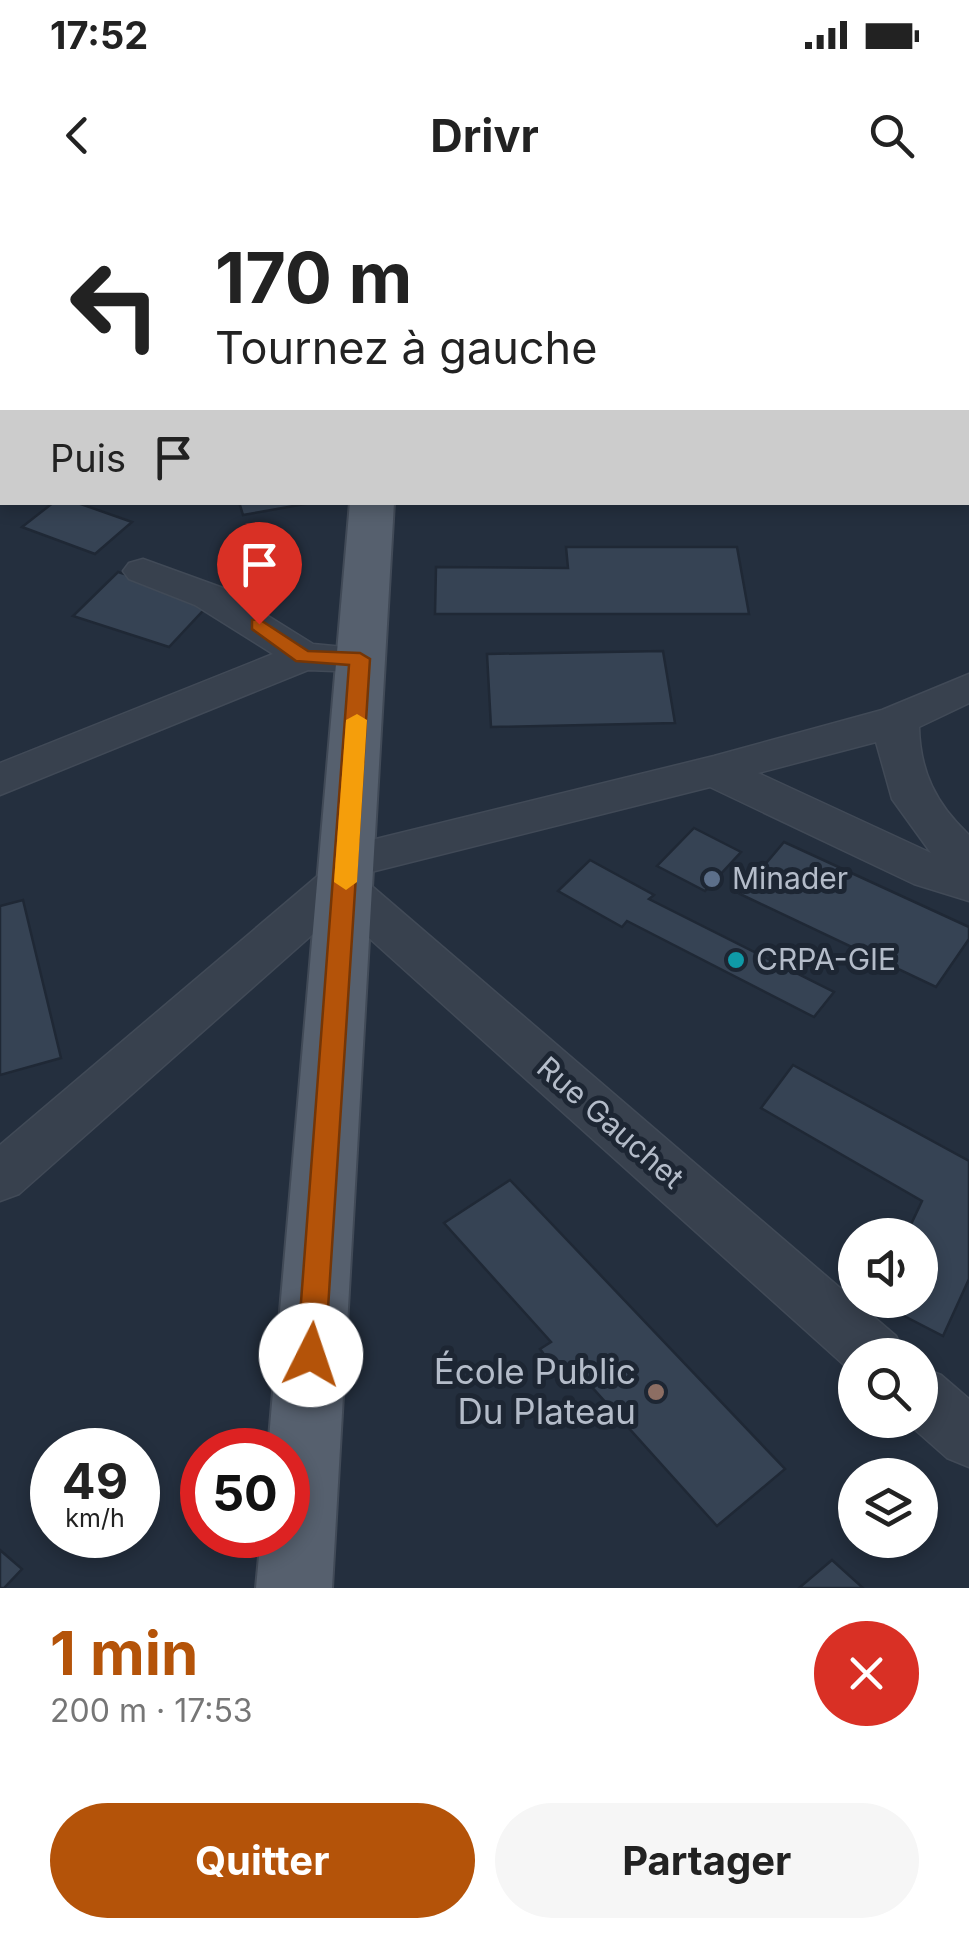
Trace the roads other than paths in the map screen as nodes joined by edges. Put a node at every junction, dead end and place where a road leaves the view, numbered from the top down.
1 (371, 505) edge
2 (142, 571) dead end
3 (331, 658) junction
4 (969, 687) edge
5 (902, 718) junction
6 (969, 720) edge
7 (714, 771) junction
8 (0, 780) edge
9 (969, 858) edge
10 (346, 876) junction
11 (969, 884) edge
12 (0, 1178) edge
13 (855, 1338) edge
14 (938, 1411) edge
15 (969, 1438) edge
16 (294, 1588) edge

1 - 3 main road
2 - 3 street
3 - 8 street
3 - 10 main road
4 - 5 street
5 - 6 street
5 - 7 street
5 - 9 street
7 - 10 street
7 - 11 street
10 - 12 street
10 - 13 street, Rue Gauchet
10 - 16 main road
14 - 15 street

